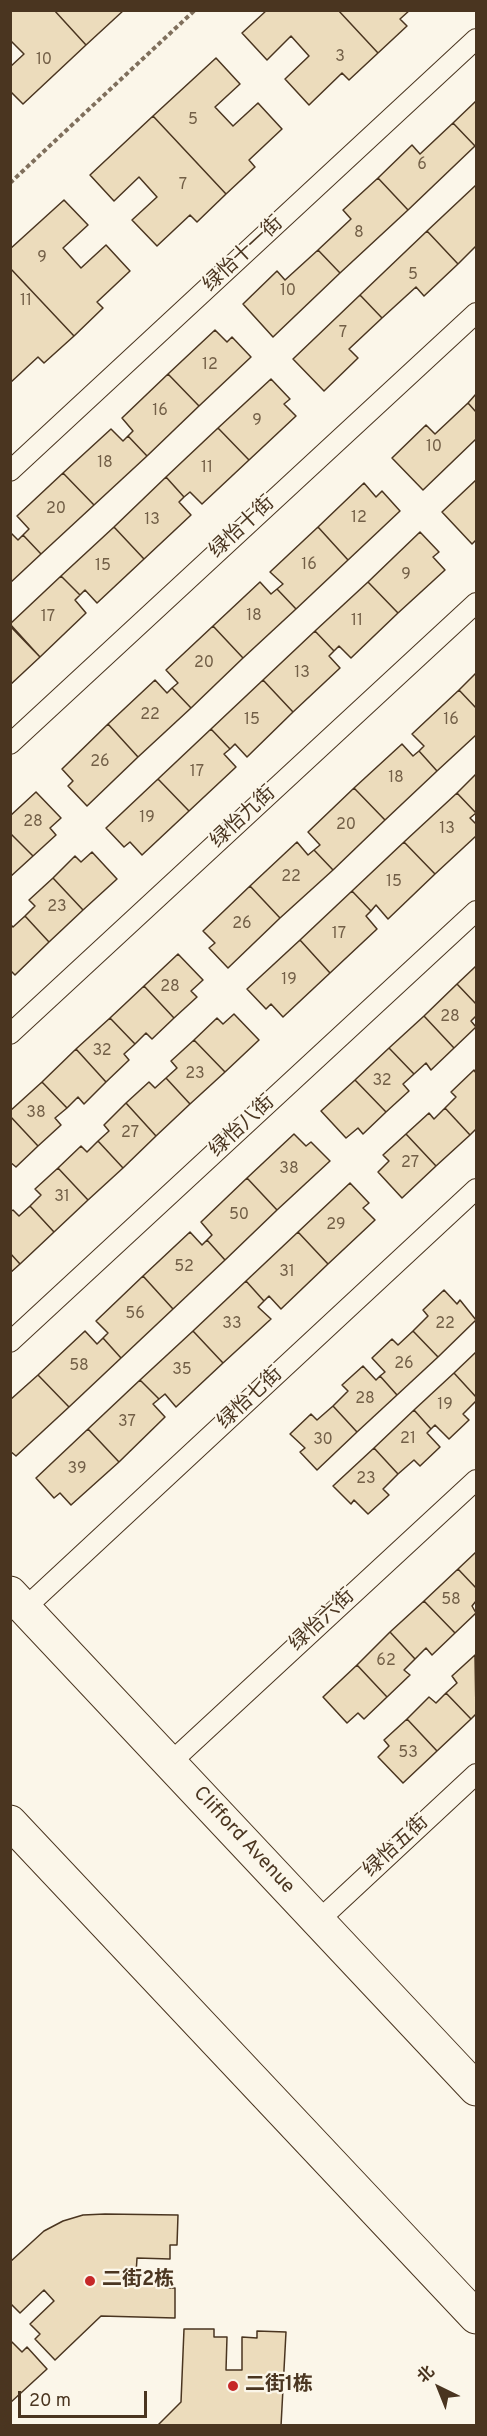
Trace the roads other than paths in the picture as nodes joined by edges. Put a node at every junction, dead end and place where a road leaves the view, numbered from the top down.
1 (477, 39) edge
2 (477, 313) edge
3 (10, 471) edge
4 (477, 603) edge
5 (10, 744) edge
6 (477, 911) edge
7 (10, 1034) edge
8 (477, 1190) edge
9 (10, 1342) edge
10 (477, 1480) edge
11 (17, 1600) edge
12 (170, 1763) junction
13 (477, 1774) edge
14 (10, 1822) edge
15 (318, 1921) junction
16 (474, 2082) edge
17 (477, 2317) edge

1 - 3 lane, 绿怡十一街
2 - 5 lane, 绿怡十街
4 - 7 lane, 绿怡九街
6 - 9 lane, 绿怡八街
8 - 11 lane, 绿怡七街
10 - 12 lane, 绿怡六街
11 - 12 street, Clifford Avenue
12 - 15 street, Clifford Avenue
13 - 15 lane, 绿怡五街
14 - 17 street
15 - 16 street, Clifford Avenue

